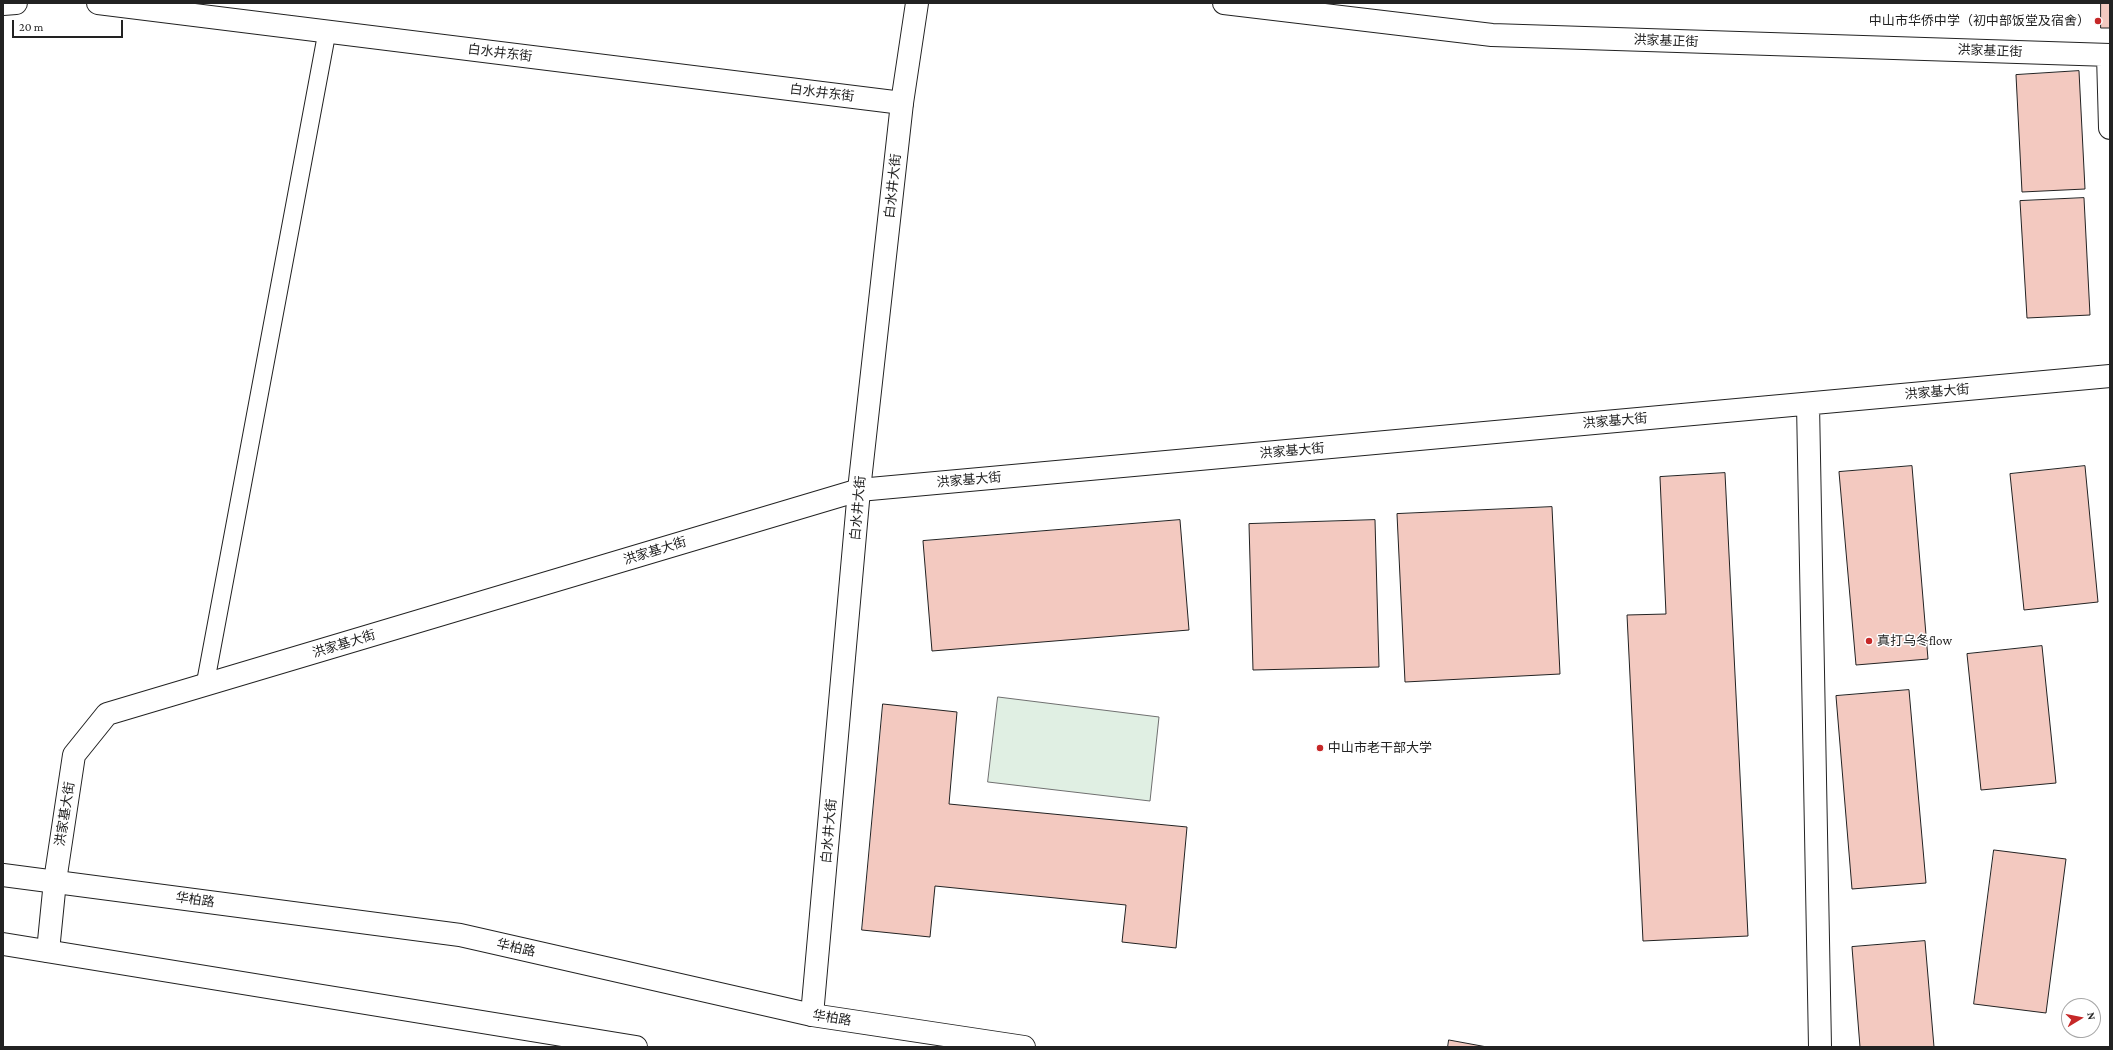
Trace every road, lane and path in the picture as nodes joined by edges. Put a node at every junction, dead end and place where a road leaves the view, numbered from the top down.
1 (16, 3) edge
2 (98, 3) edge
3 (917, 3) edge
4 (1224, 3) edge
5 (3, 4) edge
6 (327, 32) junction
7 (2109, 55) edge
8 (902, 104) junction
9 (2110, 128) edge
10 (2110, 376) edge
11 (1808, 404) junction
12 (859, 490) junction
13 (205, 685) junction
14 (3, 875) edge
15 (55, 881) junction
16 (3, 944) edge
17 (48, 951) junction
18 (812, 1015) junction
19 (636, 1047) edge
20 (1024, 1047) edge
21 (1820, 1047) edge

1 - 5 street
2 - 6 street, 白水井东街
3 - 8 street, 白水井大街
4 - 7 street, 洪家基正街
6 - 8 street, 白水井东街
6 - 13 lane
7 - 9 street
8 - 12 street, 白水井大街
10 - 11 street, 洪家基大街
11 - 12 street, 洪家基大街
11 - 21 street
12 - 13 street, 洪家基大街
12 - 18 street, 白水井大街
13 - 15 street, 洪家基大街
14 - 15 street, 华柏路
15 - 17 street, 洪家基大街
15 - 18 street, 华柏路
16 - 17 street
17 - 19 street
18 - 20 street, 华柏路

